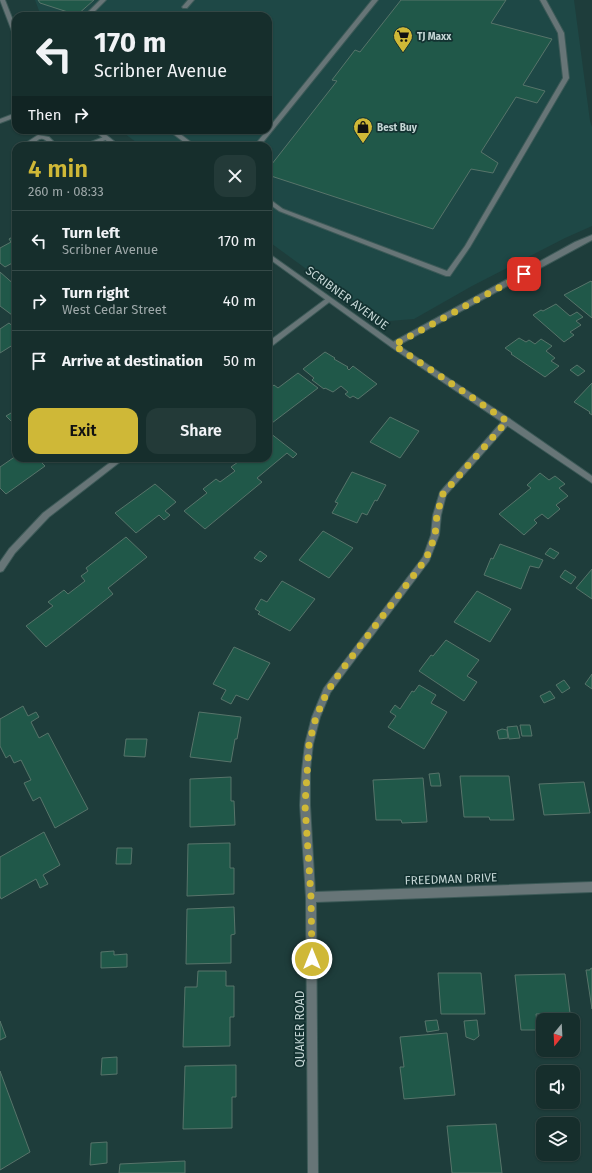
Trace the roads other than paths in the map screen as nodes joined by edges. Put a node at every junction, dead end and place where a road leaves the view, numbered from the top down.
1 (2, 0) edge
2 (103, 0) edge
3 (191, 0) edge
4 (375, 0) edge
5 (543, 0) edge
6 (185, 7) dead end
7 (91, 12) edge
8 (12, 24) edge
9 (12, 116) edge
10 (0, 121) edge
11 (272, 127) edge
12 (101, 134) edge
13 (176, 134) edge
14 (267, 134) edge
15 (106, 138) junction
16 (30, 142) edge
17 (52, 142) edge
18 (95, 142) edge
19 (112, 142) edge
20 (188, 142) edge
21 (260, 142) edge
22 (272, 203) edge
23 (592, 237) edge
24 (272, 258) edge
25 (329, 300) junction
26 (272, 343) edge
27 (394, 345) junction
28 (507, 421) junction
29 (116, 462) edge
30 (592, 480) edge
31 (0, 569) edge
32 (592, 887) edge
33 (311, 897) junction
34 (313, 1173) edge

1 - 8 street
2 - 7 street
3 - 6 street
4 - 11 street
5 - 22 street
9 - 10 street
12 - 15 street
13 - 20 street
14 - 21 street
15 - 18 street
15 - 19 street
16 - 17 street
23 - 27 street
24 - 25 street, SCRIBNER AVENUE
25 - 26 street
25 - 27 street, SCRIBNER AVENUE
27 - 28 street, SCRIBNER AVENUE
28 - 30 street, SCRIBNER AVENUE
28 - 33 street, QUAKER ROAD
29 - 31 street
32 - 33 street, FREEDMAN DRIVE
33 - 34 street, QUAKER ROAD

